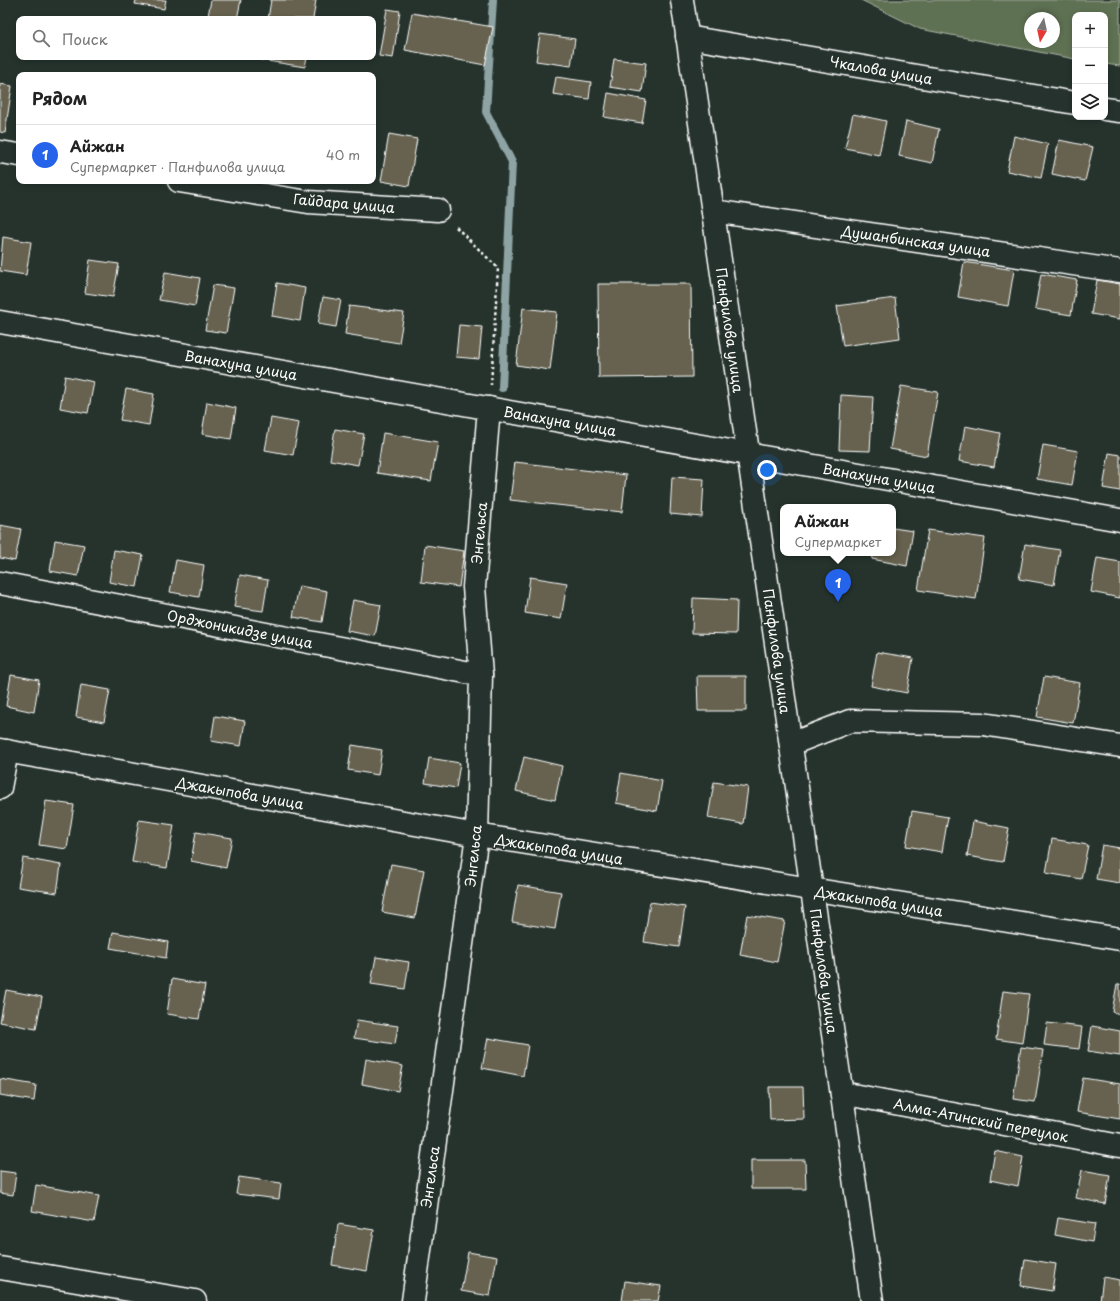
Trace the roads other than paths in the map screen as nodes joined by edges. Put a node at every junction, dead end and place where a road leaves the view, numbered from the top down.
1 (682, 0) edge
2 (687, 37) junction
3 (1072, 103) edge
4 (1108, 109) edge
5 (1120, 111) edge
6 (0, 152) edge
7 (16, 155) edge
8 (197, 184) edge
9 (438, 210) road end
10 (713, 211) junction
11 (1120, 271) edge
12 (0, 322) edge
13 (489, 408) junction
14 (748, 456) junction
15 (1120, 520) edge
16 (0, 583) edge
17 (481, 675) junction
18 (790, 744) junction
19 (1120, 746) edge
20 (4, 750) edge
21 (0, 788) edge
22 (477, 835) junction
23 (812, 890) junction
24 (1120, 940) edge
25 (842, 1093) junction
26 (1120, 1146) edge
27 (0, 1268) edge
28 (195, 1301) edge
29 (413, 1301) edge
30 (872, 1301) edge

1 - 2 street, Панфилова улица
2 - 3 street, Чкалова улица
2 - 10 street, Панфилова улица
4 - 5 street
6 - 7 street
8 - 9 street, Гайдара улица
10 - 11 street, Душанбинская улица
10 - 14 street, Панфилова улица
12 - 13 street, Ванахуна улица
13 - 14 street, Ванахуна улица
13 - 17 street, Энгельса
14 - 15 street, Ванахуна улица
14 - 18 street, Панфилова улица
16 - 17 street, Орджоникидзе улица
17 - 22 street, Энгельса
18 - 19 street
18 - 23 street, Панфилова улица
20 - 21 street
20 - 22 street, Джакыпова улица
22 - 23 street, Джакыпова улица
22 - 29 street, Энгельса
23 - 24 street, Джакыпова улица
23 - 25 street, Панфилова улица
25 - 26 street, Алма-Атинский переулок
25 - 30 street, Панфилова улица
27 - 28 street

